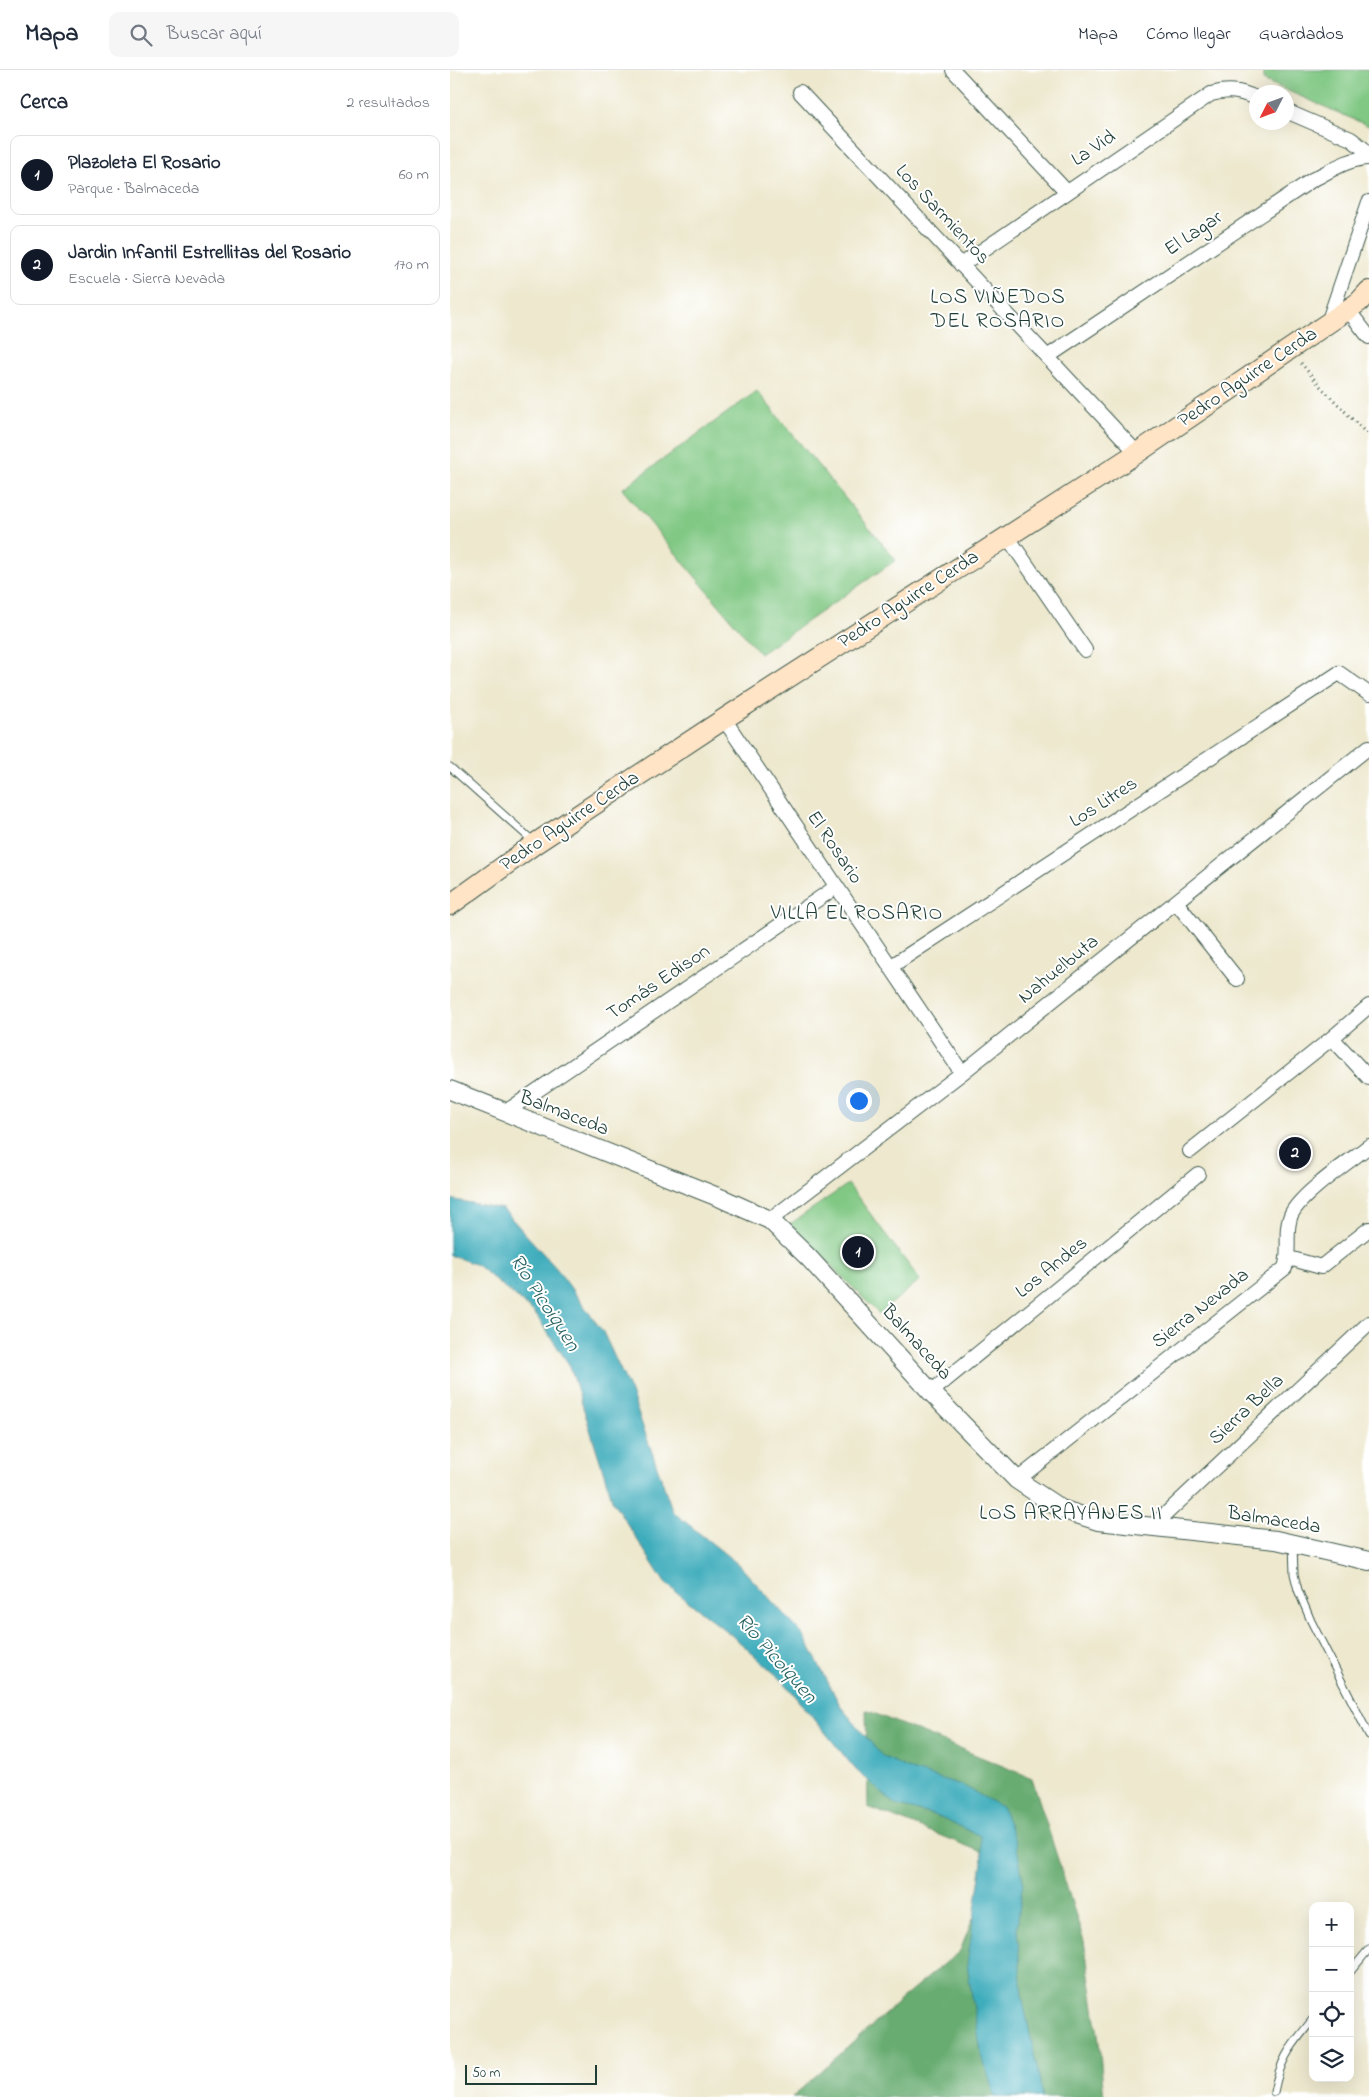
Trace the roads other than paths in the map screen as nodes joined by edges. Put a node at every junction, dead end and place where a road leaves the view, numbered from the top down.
1 (953, 70) edge
2 (800, 92) dead end
3 (1249, 95) edge
4 (1294, 114) edge
5 (1369, 153) edge
6 (1369, 158) edge
7 (1067, 192) junction
8 (1369, 202) edge
9 (961, 265) junction
10 (1361, 300) edge
11 (1328, 324) junction
12 (1369, 338) edge
13 (1047, 357) junction
14 (1137, 453) junction
15 (1008, 536) junction
16 (1085, 650) dead end
17 (1369, 694) edge
18 (724, 719) junction
19 (1369, 747) edge
20 (450, 768) edge
21 (536, 843) junction
22 (836, 887) junction
23 (452, 901) edge
24 (1176, 902) junction
25 (890, 967) junction
26 (1237, 979) dead end
27 (1369, 1006) edge
28 (1332, 1038) junction
29 (962, 1074) junction
30 (1369, 1078) edge
31 (450, 1090) edge
32 (504, 1113) junction
33 (1369, 1146) edge
34 (1190, 1151) dead end
35 (1198, 1174) dead end
36 (770, 1220) junction
37 (1369, 1229) edge
38 (1289, 1258) junction
39 (1369, 1323) edge
40 (931, 1392) junction
41 (1017, 1480) junction
42 (1153, 1526) junction
43 (1293, 1544) junction
44 (1369, 1561) edge
45 (1369, 1735) edge
46 (1369, 1949) edge
47 (1354, 1967) edge
48 (1309, 2024) edge
49 (1274, 2092) dead end

1 - 7 street
2 - 9 street, Los Sarmientos
3 - 7 street, La Vid
4 - 5 street
6 - 13 street, El Lagar
7 - 9 street, La Vid
8 - 11 street
9 - 13 street, Los Sarmientos
10 - 11 main road, Pedro Aguirre Cerda
10 - 12 street
11 - 14 main road, Pedro Aguirre Cerda
13 - 14 street, Los Sarmientos
14 - 15 main road, Pedro Aguirre Cerda
15 - 16 street
15 - 18 main road, Pedro Aguirre Cerda
17 - 25 street, Los Litres
18 - 21 main road, Pedro Aguirre Cerda
18 - 22 street, El Rosario
19 - 24 street, Nahuelbuta
20 - 21 lane
21 - 23 main road, Pedro Aguirre Cerda
22 - 25 street, El Rosario
22 - 32 street, Tomás Edison
24 - 26 street
24 - 29 street, Nahuelbuta
25 - 29 street, El Rosario
27 - 28 street
28 - 30 street
28 - 34 street
29 - 36 street, Nahuelbuta
31 - 32 street, Balmaceda
32 - 36 street, Balmaceda
33 - 38 street
35 - 40 street, Los Andes
36 - 40 street, Balmaceda
37 - 38 street
38 - 41 street, Sierra Nevada
39 - 42 street, Sierra Bella
40 - 41 street, Balmaceda
41 - 42 street, Balmaceda
42 - 43 street, Balmaceda
43 - 44 street, Balmaceda
43 - 45 lane
46 - 47 lane
48 - 49 lane

